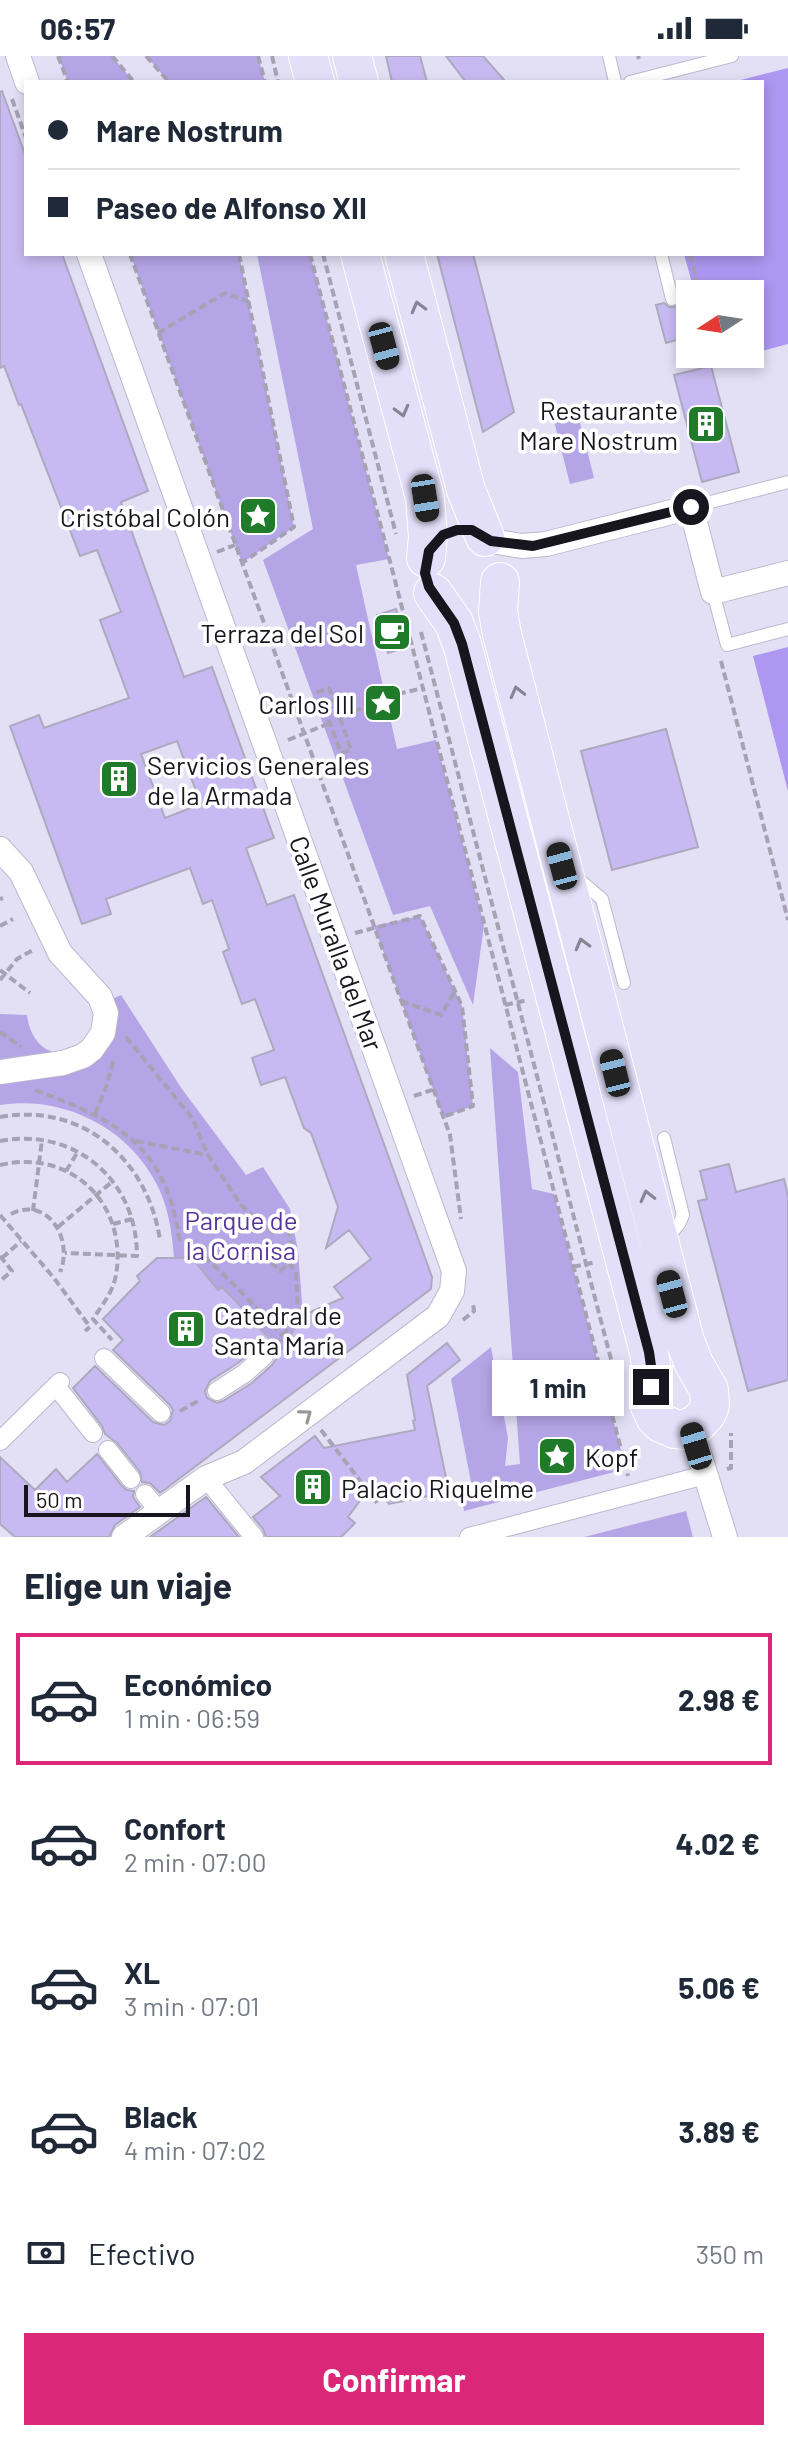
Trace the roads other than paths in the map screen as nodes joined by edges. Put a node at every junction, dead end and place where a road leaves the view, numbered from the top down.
1 (18, 56) edge
2 (308, 56) edge
3 (352, 56) edge
4 (609, 56) edge
5 (732, 56) edge
6 (26, 80) edge
7 (314, 80) edge
8 (358, 80) edge
9 (615, 80) edge
10 (638, 80) edge
11 (90, 256) edge
12 (361, 256) edge
13 (405, 256) edge
14 (661, 256) edge
15 (672, 299) dead end
16 (788, 482) edge
17 (691, 507) junction
18 (546, 544) junction
19 (495, 559) junction
20 (788, 573) edge
21 (419, 579) junction
22 (713, 592) junction
23 (788, 629) edge
24 (0, 849) edge
25 (562, 866) junction
26 (624, 983) dead end
27 (0, 1072) edge
28 (664, 1138) dead end
29 (660, 1246) junction
30 (271, 1350) road end
31 (112, 1352) road end
32 (702, 1377) junction
33 (217, 1391) road end
34 (636, 1395) junction
35 (161, 1413) road end
36 (691, 1428) junction
37 (93, 1433) dead end
38 (0, 1441) edge
39 (108, 1450) dead end
40 (705, 1475) junction
41 (206, 1478) junction
42 (131, 1479) dead end
43 (124, 1537) edge
44 (254, 1537) edge
45 (469, 1537) edge
46 (725, 1537) edge

1 - 6 street
2 - 7 main road
3 - 8 main road
4 - 9 lane
5 - 10 lane
41 -> 11 street, Calle Muralla del Mar
12 -> 21 main road
19 -> 13 main road
14 - 15 lane
16 - 17 lane
17 - 18 street
17 - 22 street
18 - 19 street
18 - 19 street
19 - 21 main road
19 - 21 main road
25 -> 19 main road
20 - 22 street
21 - 34 main road
22 - 23 lane
24 - 27 street
25 - 26 lane
29 -> 25 main road
28 - 29 lane
29 - 32 main road
30 - 33 street
31 - 35 street
32 - 34 main road
32 - 36 main road
34 - 36 main road
36 - 40 street
37 - 38 street
39 - 42 street
40 - 45 street
40 - 46 street
41 - 43 street
41 - 44 street

